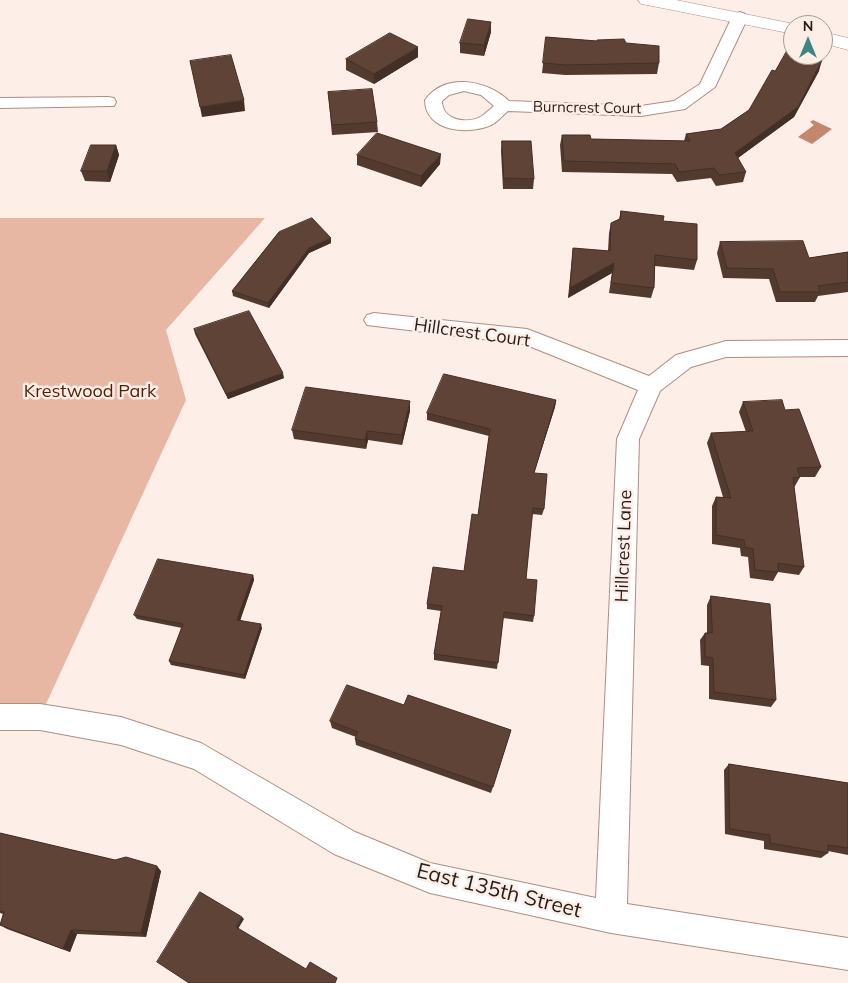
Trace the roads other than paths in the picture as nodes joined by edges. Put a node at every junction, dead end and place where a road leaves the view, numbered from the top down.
1 (646, 0) edge
2 (740, 17) junction
3 (783, 27) edge
4 (833, 40) edge
5 (848, 44) edge
6 (108, 102) dead end
7 (0, 103) edge
8 (504, 106) dead end
9 (374, 320) dead end
10 (848, 348) edge
11 (651, 386) junction
12 (0, 717) edge
13 (611, 917) junction
14 (848, 954) edge

1 - 2 street
2 - 3 street
2 - 8 street, Burncrest Court
4 - 5 street
6 - 7 street
9 - 11 street, Hillcrest Court
10 - 11 street, Hillcrest Lane
11 - 13 street, Hillcrest Lane
12 - 13 street, East 135th Street
13 - 14 street, East 135th Street

